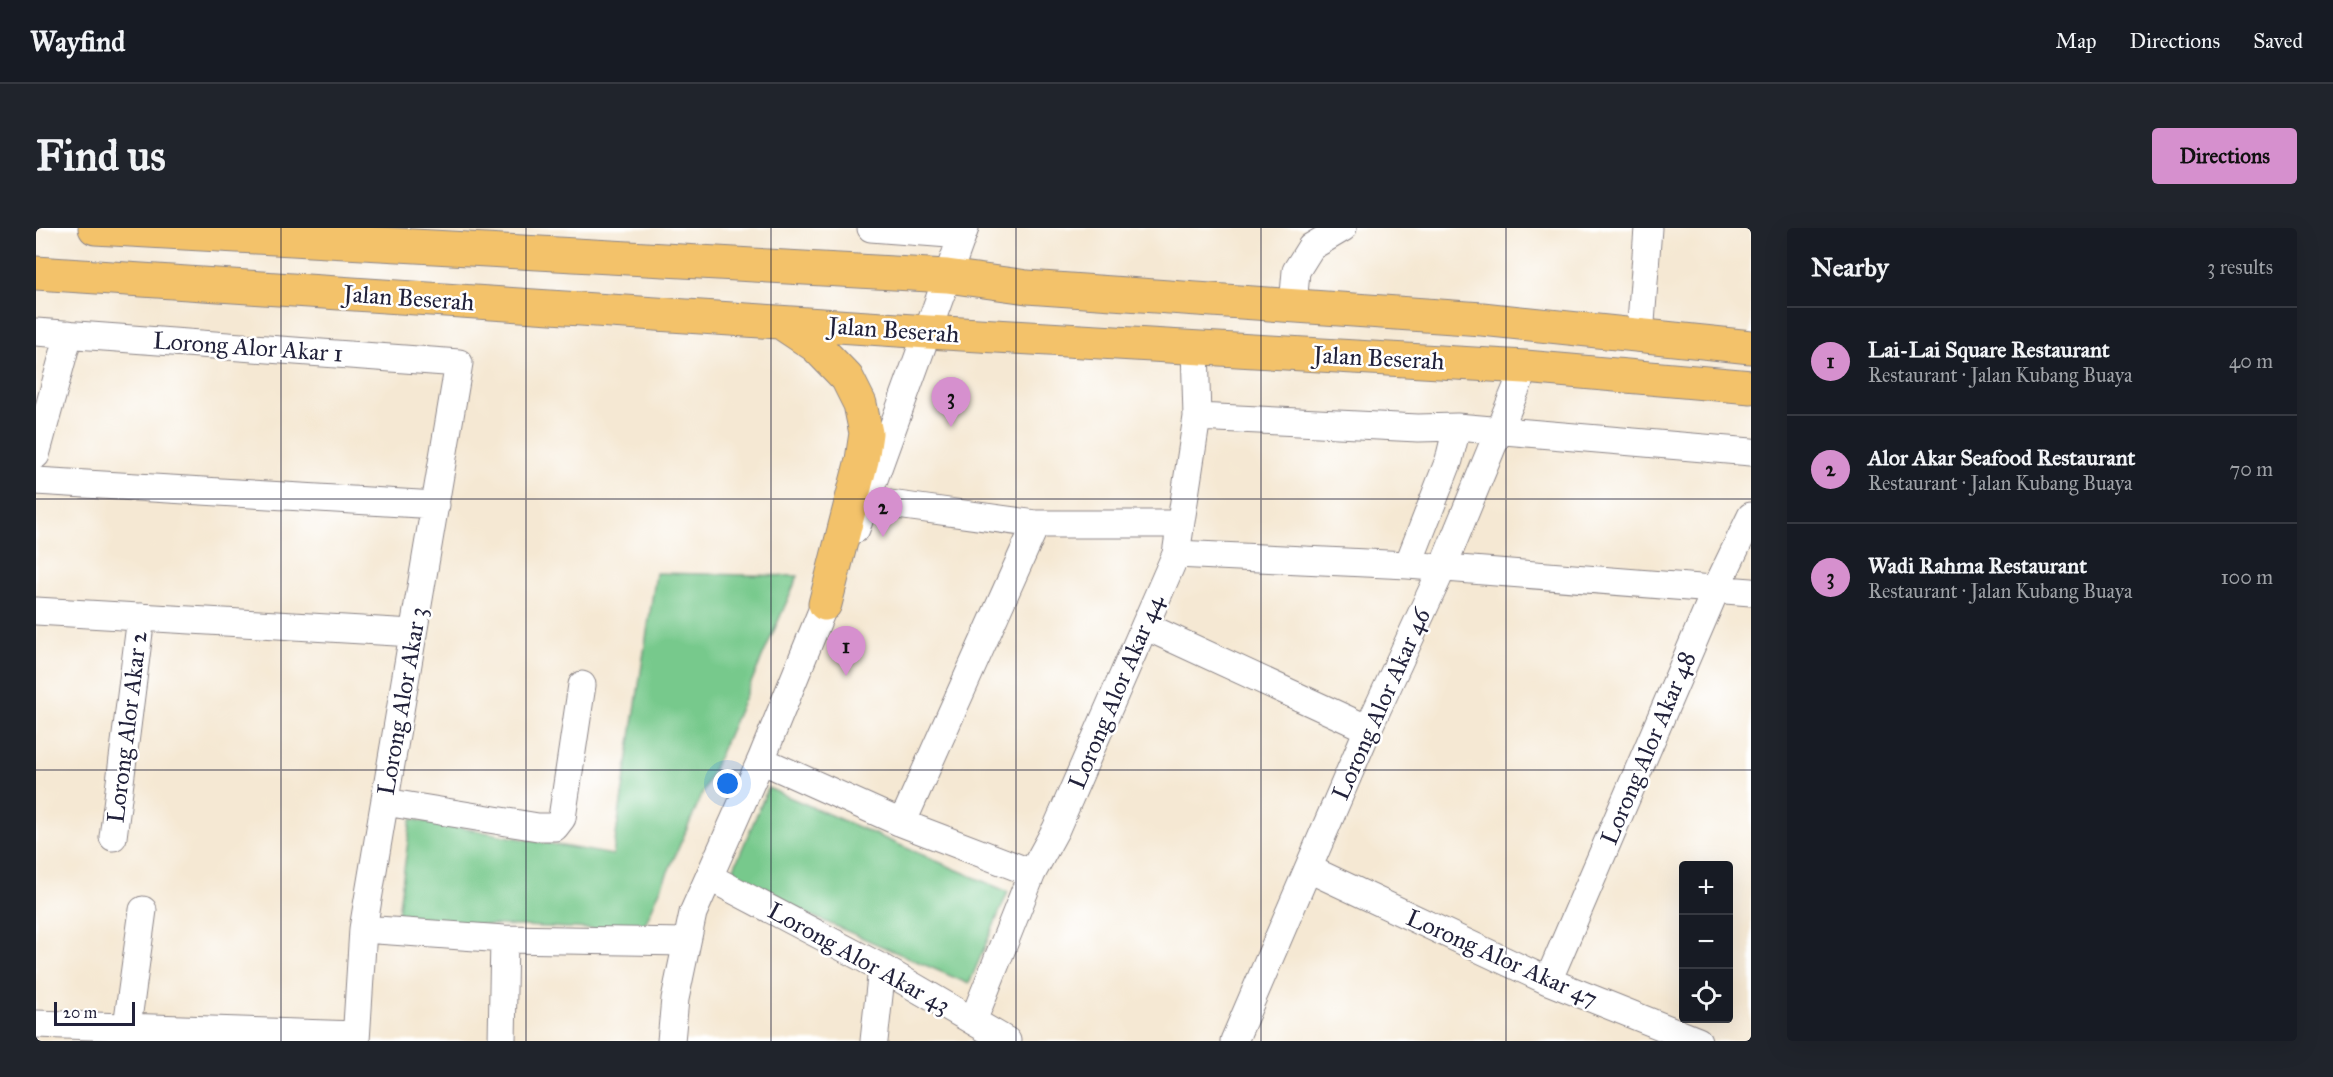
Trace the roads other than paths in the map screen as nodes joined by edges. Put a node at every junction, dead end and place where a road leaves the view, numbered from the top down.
1 (95, 228) edge
2 (871, 228) edge
3 (1343, 228) edge
4 (1648, 228) edge
5 (964, 231) edge
6 (36, 273) edge
7 (947, 276) junction
8 (1293, 306) junction
9 (782, 323) junction
10 (36, 332) edge
11 (928, 332) junction
12 (69, 334) junction
13 (1640, 336) junction
14 (1195, 347) junction
15 (1751, 347) edge
16 (459, 363) joint
17 (1525, 367) junction
18 (1751, 387) edge
19 (1197, 417) junction
20 (1457, 427) junction
21 (1498, 431) junction
22 (1751, 452) edge
23 (36, 454) edge
24 (36, 481) edge
25 (868, 501) junction
26 (436, 505) junction
27 (1751, 516) edge
28 (1036, 524) junction
29 (1180, 524) junction
30 (1176, 554) junction
31 (1408, 565) junction
32 (1442, 569) junction
33 (1716, 589) junction
34 (1751, 592) edge
35 (825, 604) junction
36 (36, 611) edge
37 (141, 617) junction
38 (1145, 626) junction
39 (413, 633) junction
40 (582, 685) dead end
41 (1368, 729) junction
42 (761, 760) junction
43 (385, 802) junction
44 (899, 822) junction
45 (113, 837) dead end
46 (1309, 869) junction
47 (1032, 873) junction
48 (709, 877) junction
49 (143, 910) dead end
50 (363, 929) junction
51 (504, 939) junction
52 (686, 942) junction
53 (882, 968) junction
54 (1548, 981) junction
55 (973, 1021) junction
56 (36, 1024) edge
57 (126, 1034) edge
58 (356, 1038) edge
59 (502, 1041) edge
60 (671, 1041) edge
61 (874, 1041) edge
62 (1007, 1041) edge
63 (1234, 1041) edge
64 (1698, 1041) edge

1 - 7 highway, Jalan Beserah
2 - 5 street
3 - 8 street
4 - 13 street
5 - 7 street
6 - 9 highway, Jalan Beserah
7 - 8 highway, Jalan Beserah
7 - 11 street
8 - 13 highway, Jalan Beserah
9 - 11 highway, Jalan Beserah
9 - 35 highway
10 - 12 street, Lorong Alor Akar 1
11 - 14 highway, Jalan Beserah
11 - 25 street
12 - 16 street, Lorong Alor Akar 1
12 - 23 street
13 - 15 highway, Jalan Beserah
14 - 17 highway, Jalan Beserah
14 - 19 street, Lorong Alor Akar 44
16 - 26 street, Lorong Alor Akar 3
17 - 18 highway, Jalan Beserah
17 - 21 street, Lorong Alor Akar 46
19 - 20 street
19 - 29 street, Lorong Alor Akar 44
20 - 21 street
20 - 31 street
21 - 22 street
21 - 32 street, Lorong Alor Akar 46
24 - 26 street
25 - 28 street
25 - 35 street
26 - 39 street, Lorong Alor Akar 3
27 - 33 street, Lorong Alor Akar 48
28 - 29 street
28 - 44 street
29 - 30 street, Lorong Alor Akar 44
30 - 31 street
30 - 38 street, Lorong Alor Akar 44
31 - 32 street
32 - 33 street
32 - 41 street, Lorong Alor Akar 46
33 - 34 street
33 - 54 street, Lorong Alor Akar 48
35 - 42 street
36 - 37 street
37 - 39 street
37 - 45 street, Lorong Alor Akar 2
38 - 41 street
38 - 47 street, Lorong Alor Akar 44
39 - 43 street, Lorong Alor Akar 3
40 - 43 street
41 - 46 street, Lorong Alor Akar 46
42 - 44 street
42 - 48 street
43 - 50 street, Lorong Alor Akar 3
44 - 47 street
46 - 54 street, Lorong Alor Akar 47
46 - 63 street, Lorong Alor Akar 46
47 - 55 street, Lorong Alor Akar 44
48 - 52 street
48 - 53 street, Lorong Alor Akar 43
49 - 57 street
50 - 51 street
50 - 58 street, Lorong Alor Akar 3
51 - 52 street
51 - 59 street
52 - 60 street
53 - 55 street, Lorong Alor Akar 43
53 - 61 street
54 - 64 street, Lorong Alor Akar 47
55 - 62 street, Lorong Alor Akar 43
56 - 57 street
57 - 58 street

